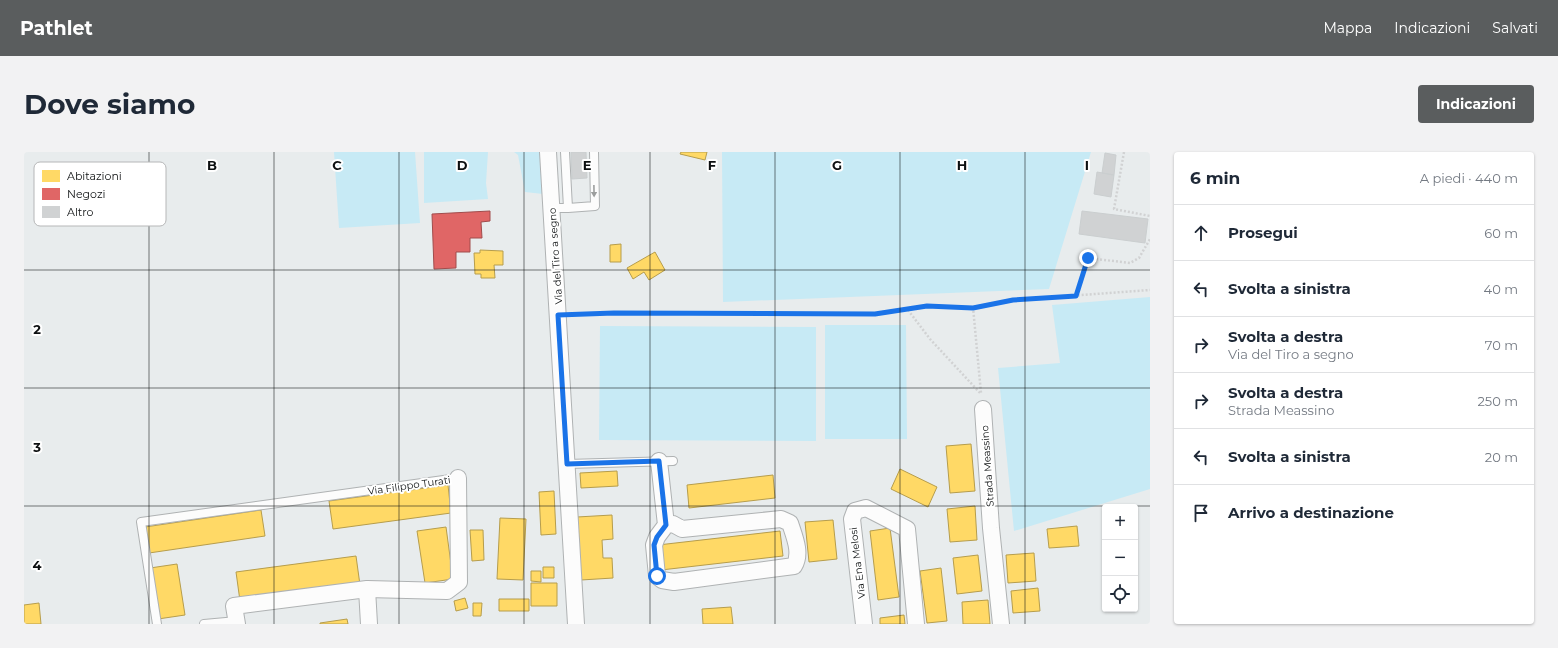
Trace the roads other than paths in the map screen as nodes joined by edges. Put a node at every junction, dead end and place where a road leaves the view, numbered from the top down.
1 (548, 152) edge
2 (565, 152) edge
3 (594, 152) edge
4 (552, 208) junction
5 (568, 208) junction
6 (983, 409) road end
7 (666, 461) joint
8 (567, 464) junction
9 (458, 478) joint
10 (666, 525) junction
11 (367, 589) junction
12 (237, 622) edge
13 (157, 624) edge
14 (204, 624) edge
15 (369, 624) edge
16 (576, 624) edge
17 (864, 624) edge
18 (916, 624) edge
19 (1001, 624) edge

1 - 4 street, Via del Tiro a segno
2 - 5 lane
3 -> 5 lane
4 - 5 lane
4 - 8 street, Via del Tiro a segno
6 - 19 street, Strada Meassino
7 - 8 lane
7 - 10 street
8 - 16 street, Via del Tiro a segno
9 - 11 street, Via Filippo Turati
9 - 13 lane, Via Filippo Turati
10 - 10 street
11 - 12 street, Via Filippo Turati
11 - 15 street
12 - 14 lane, Via Filippo Turati
17 - 18 street, Via Ena Melosi

